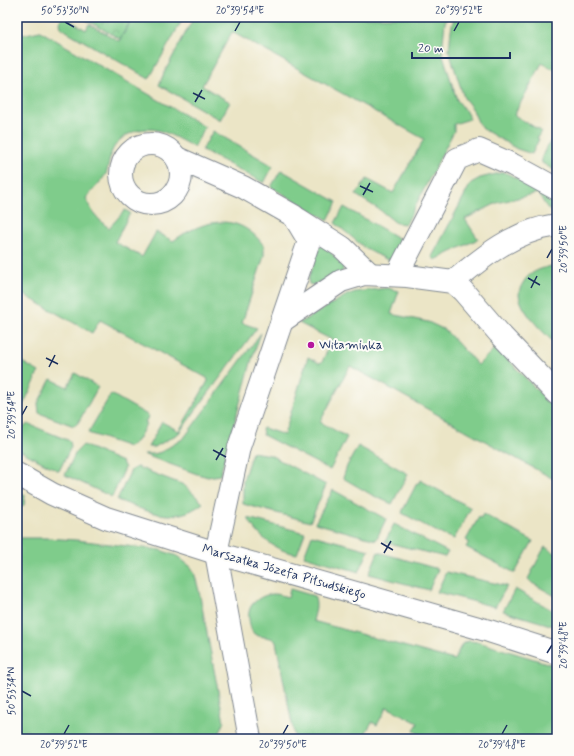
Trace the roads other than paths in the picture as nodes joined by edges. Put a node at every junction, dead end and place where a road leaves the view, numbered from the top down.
1 (177, 158) dead end
2 (557, 189) edge
3 (294, 216) junction
4 (557, 225) edge
5 (370, 274) junction
6 (397, 275) junction
7 (453, 282) junction
8 (282, 321) junction
9 (557, 394) edge
10 (17, 474) edge
11 (216, 553) junction
12 (557, 653) edge
13 (250, 739) edge

1 - 3 street
2 - 6 street
3 - 5 street
3 - 8 street
4 - 7 street
5 - 6 street
5 - 8 street
6 - 7 street
7 - 9 street
8 - 11 street
10 - 11 street, Marszałka Józefa Piłsudskiego
11 - 12 street, Marszałka Józefa Piłsudskiego
11 - 13 street

